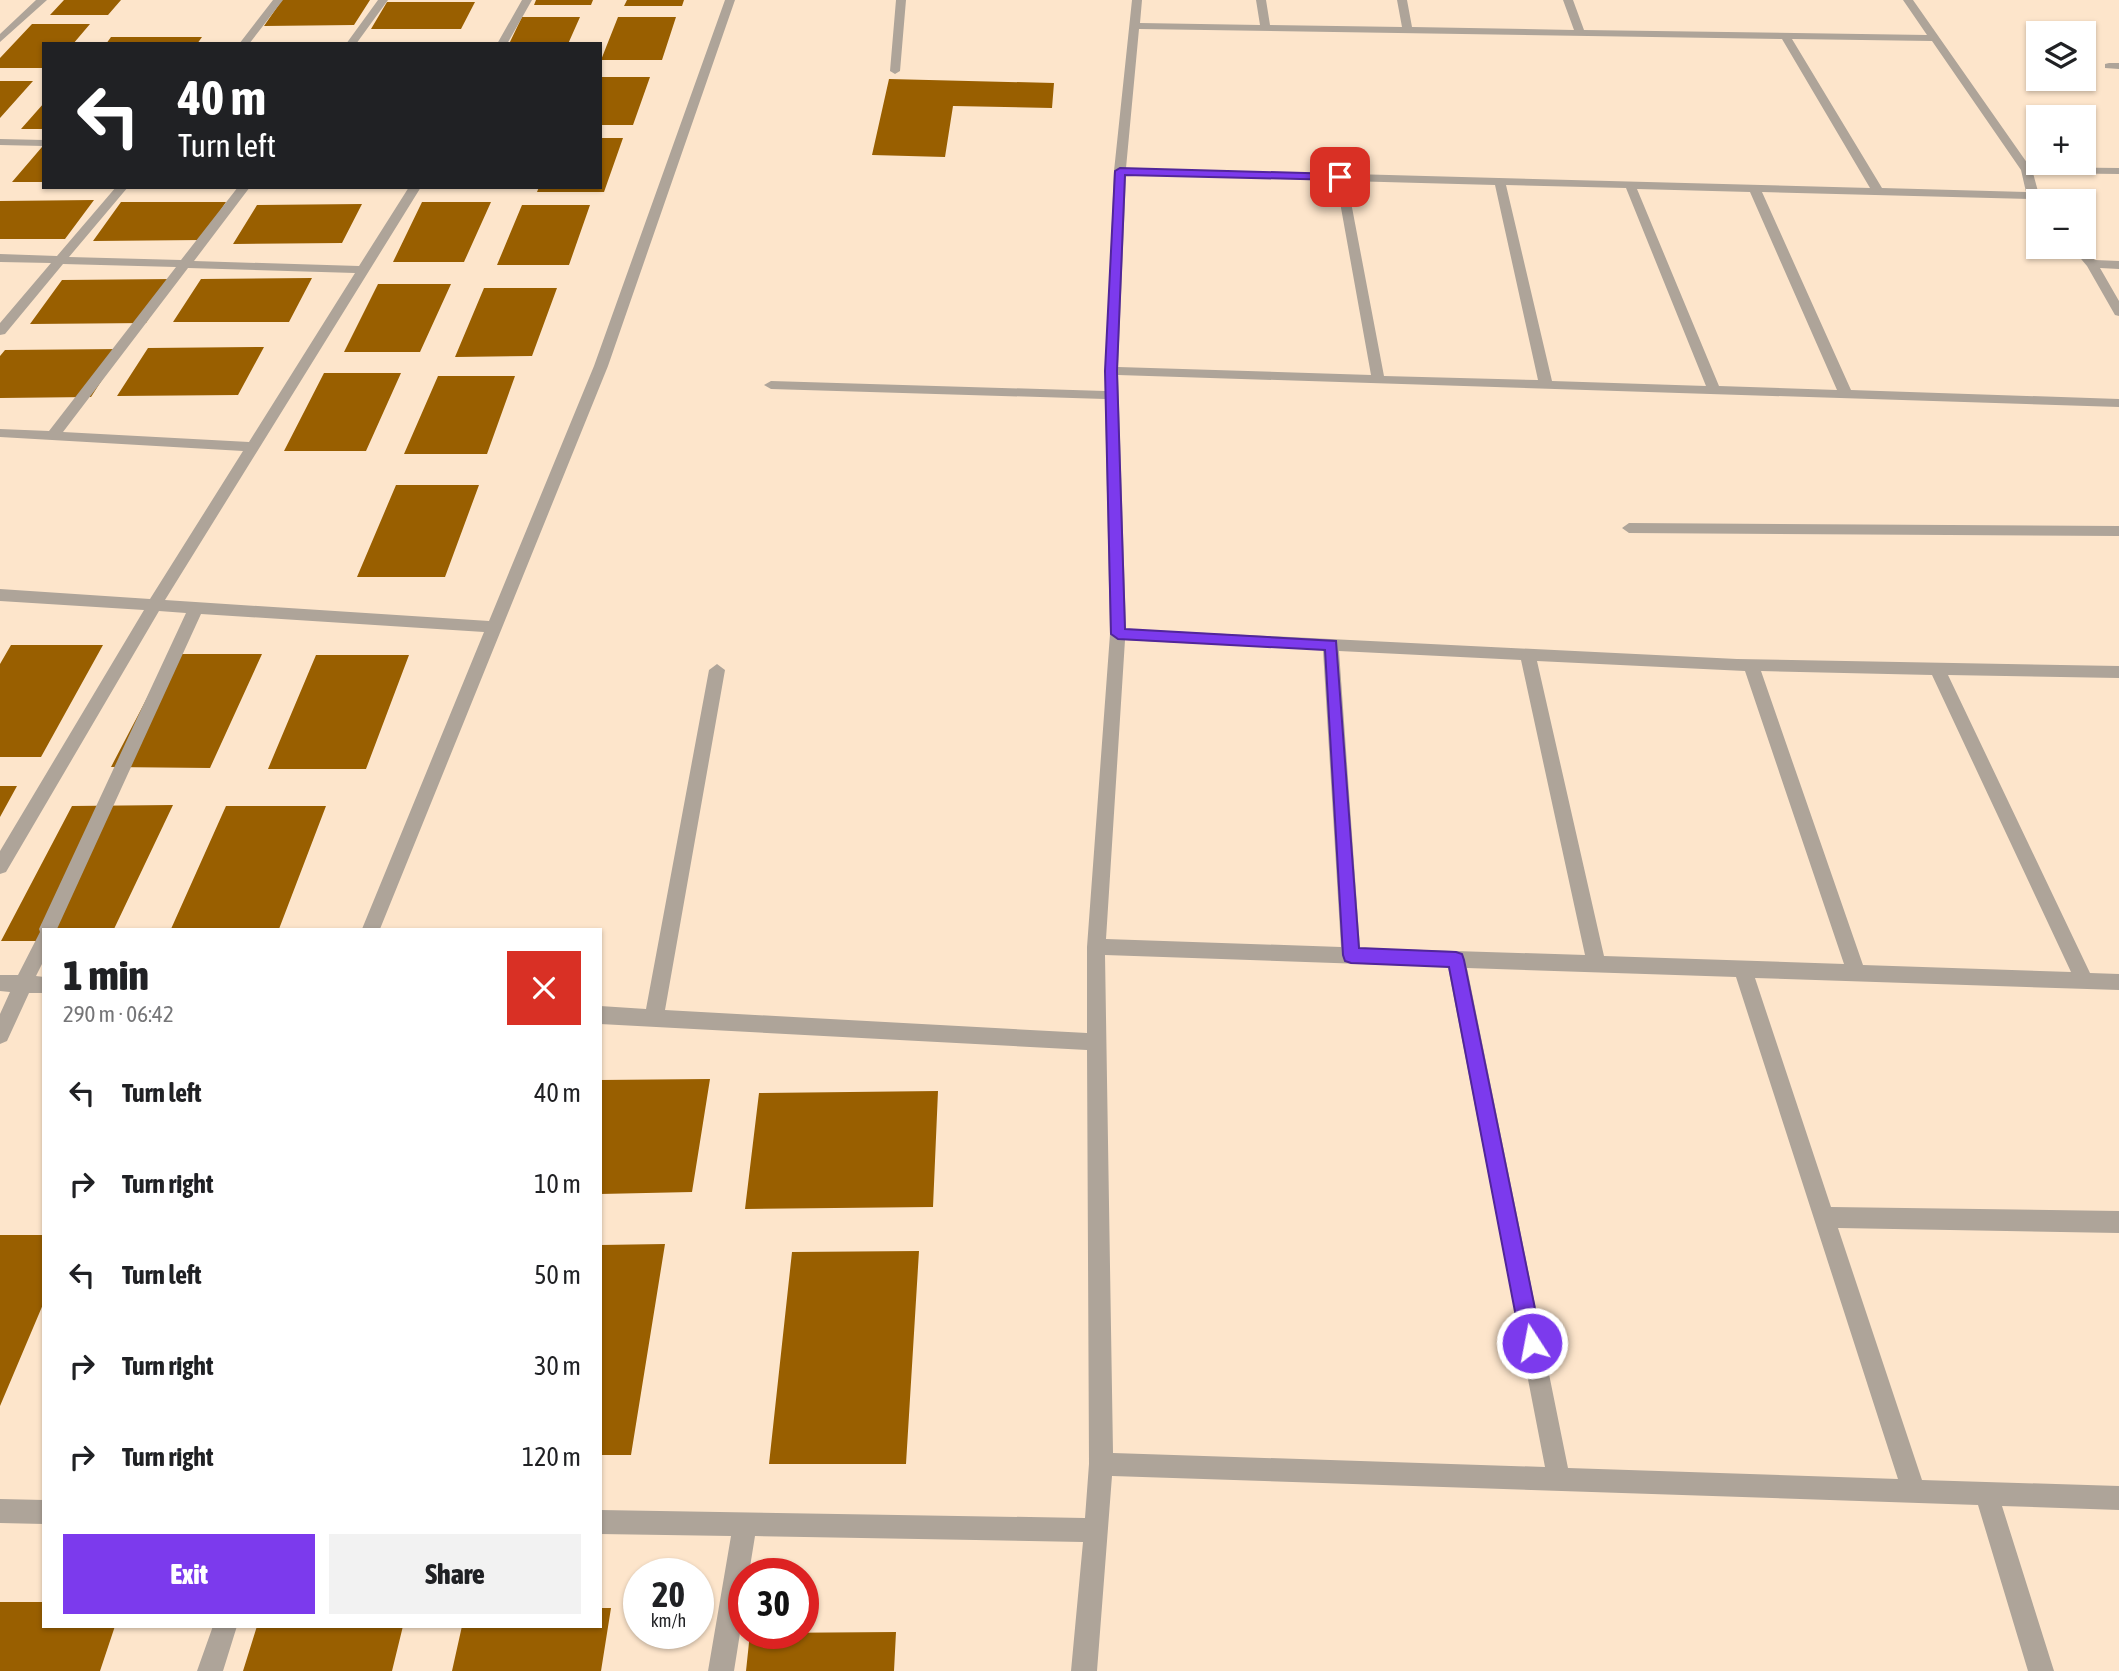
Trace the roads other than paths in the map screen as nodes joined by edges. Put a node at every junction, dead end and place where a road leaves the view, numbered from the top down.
1 (42, 0) edge
2 (278, 0) edge
3 (383, 0) edge
4 (527, 0) edge
5 (730, 0) edge
6 (901, 0) edge
7 (1137, 0) edge
8 (1261, 0) edge
9 (1402, 0) edge
10 (1568, 0) edge
11 (1908, 0) edge
12 (1136, 26) junction
13 (1266, 28) junction
14 (1407, 30) junction
15 (1580, 33) junction
16 (1784, 36) junction
17 (1936, 38) junction
18 (0, 39) edge
19 (246, 42) edge
20 (352, 42) edge
21 (503, 42) edge
22 (895, 71) dead end
23 (0, 142) edge
24 (42, 143) edge
25 (2026, 169) edge
26 (1120, 171) junction
27 (2096, 171) edge
28 (2119, 171) edge
29 (1340, 177) junction
30 (1500, 182) junction
31 (1630, 186) junction
32 (120, 189) edge
33 (243, 189) edge
34 (414, 189) edge
35 (1755, 189) junction
36 (1878, 192) junction
37 (2026, 199) edge
38 (0, 258) edge
39 (2088, 259) edge
40 (57, 261) junction
41 (188, 263) junction
42 (2092, 264) junction
43 (2119, 265) edge
44 (364, 270) junction
45 (2119, 312) edge
46 (0, 331) edge
47 (1111, 371) junction
48 (1378, 379) junction
49 (771, 385) dead end
50 (1546, 385) junction
51 (1714, 390) junction
52 (1112, 395) junction
53 (1846, 395) junction
54 (2119, 403) edge
55 (0, 433) edge
56 (53, 436) junction
57 (254, 447) junction
58 (1629, 528) dead end
59 (2119, 531) edge
60 (0, 595) edge
61 (155, 604) junction
62 (196, 607) junction
63 (494, 627) junction
64 (1118, 634) junction
65 (1331, 645) junction
66 (1528, 655) junction
67 (1751, 666) junction
68 (1937, 669) junction
69 (718, 670) dead end
70 (2119, 673) edge
71 (0, 867) edge
72 (48, 928) edge
73 (371, 928) edge
74 (42, 943) edge
75 (1096, 947) junction
76 (1351, 955) junction
77 (1456, 960) junction
78 (1596, 964) junction
79 (1743, 969) junction
80 (1856, 973) junction
81 (2085, 981) junction
82 (2119, 982) edge
83 (0, 983) edge
84 (23, 984) junction
85 (42, 985) edge
86 (602, 1015) edge
87 (654, 1018) junction
88 (0, 1035) edge
89 (1097, 1042) junction
90 (1824, 1217) junction
91 (2119, 1222) edge
92 (1101, 1464) junction
93 (1559, 1479) junction
94 (1914, 1491) junction
95 (1986, 1494) junction
96 (2119, 1498) edge
97 (0, 1511) edge
98 (42, 1512) edge
99 (602, 1522) edge
100 (745, 1525) junction
101 (1096, 1530) junction
102 (224, 1628) edge
103 (210, 1671) edge
104 (720, 1671) edge
105 (1084, 1671) edge
106 (2041, 1671) edge

1 - 18 street
2 - 19 street
3 - 20 street
4 - 21 street
5 - 63 street
6 - 22 street
7 - 12 street
8 - 13 street
9 - 14 street
10 - 15 street
11 - 17 street
12 - 13 street
12 - 26 street
13 - 14 street
14 - 15 street
15 - 16 street
16 - 17 street
16 - 36 street
17 - 25 street
23 - 24 street
26 - 29 street
26 - 47 street
27 - 28 street
29 - 30 street
29 - 48 street
30 - 31 street
30 - 50 street
31 - 35 street
31 - 51 street
32 - 40 street
33 - 41 street
34 - 44 street
35 - 36 street
35 - 53 street
36 - 37 street
38 - 40 street
39 - 42 street
40 - 41 street
40 - 46 street
41 - 44 street
41 - 56 street
42 - 43 street
42 - 45 street
44 - 57 street
47 - 48 street
47 - 52 street
48 - 50 street
49 - 52 street
50 - 51 street
51 - 53 street
52 - 64 street
53 - 54 street
55 - 56 street
56 - 57 street
57 - 61 street
58 - 59 street
60 - 61 street
61 - 62 street
61 - 71 street
62 - 63 street
62 - 72 street
63 - 73 street
64 - 65 street
64 - 75 street
65 - 66 street
65 - 76 street
66 - 67 street
66 - 78 street
67 - 68 street
67 - 80 street
68 - 70 street
68 - 81 street
69 - 87 street
74 - 84 street
75 - 76 street
75 - 89 street
76 - 77 street
77 - 78 street
77 - 93 street
78 - 79 street
79 - 80 street
79 - 90 street
80 - 81 street
81 - 82 street
83 - 84 street
84 - 85 street
84 - 88 street
86 - 87 street
87 - 89 street
89 - 92 street
90 - 91 street
90 - 94 street
92 - 93 street
92 - 101 street
93 - 94 street
94 - 95 street
95 - 96 street
95 - 106 street
97 - 98 street
99 - 100 street
100 - 101 street
100 - 104 street
101 - 105 street
102 - 103 street

